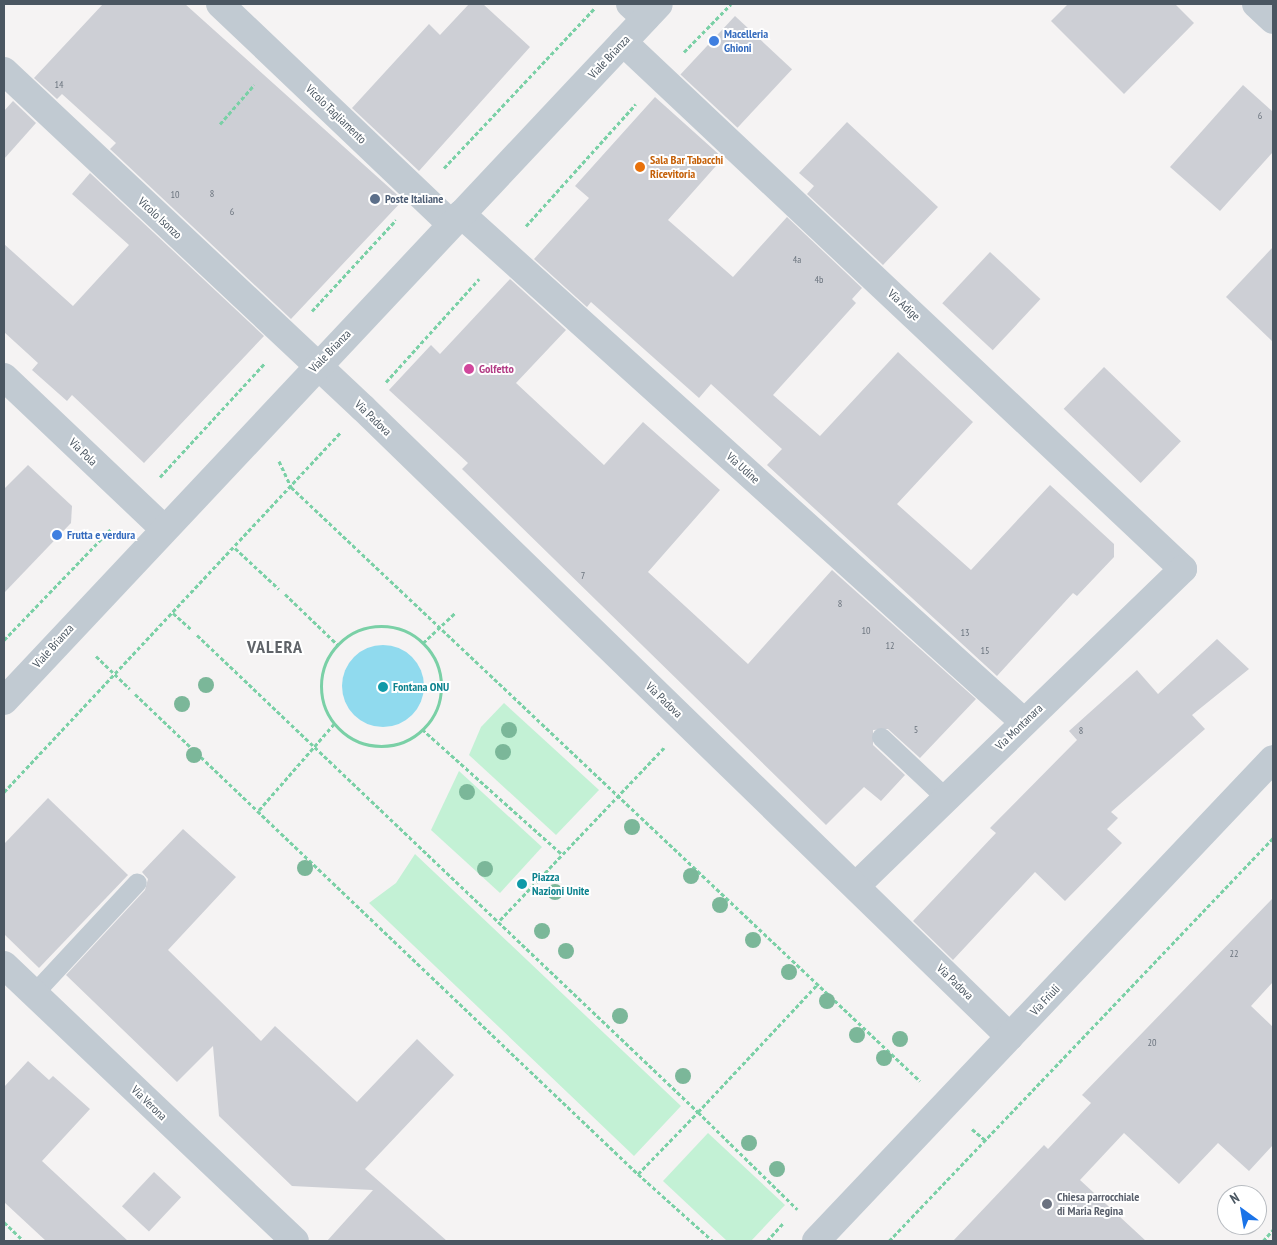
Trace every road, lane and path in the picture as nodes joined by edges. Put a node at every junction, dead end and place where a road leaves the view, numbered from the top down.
1 (220, 4) edge
2 (1256, 4) edge
3 (645, 8) edge
4 (1273, 20) edge
5 (623, 42) junction
6 (277, 58) junction
7 (4, 71) edge
8 (220, 124) dead end
9 (456, 219) junction
10 (317, 365) junction
11 (4, 377) edge
12 (213, 418) dead end
13 (262, 424) junction
14 (163, 528) junction
15 (236, 548) dead end
16 (1183, 569) joint
17 (279, 589) dead end
18 (285, 594) dead end
19 (173, 613) dead end
20 (455, 613) dead end
21 (441, 626) junction
22 (192, 630) dead end
23 (197, 635) dead end
24 (423, 643) junction
25 (338, 644) junction
26 (135, 694) dead end
27 (4, 701) edge
28 (1024, 722) junction
29 (688, 723) junction
30 (334, 724) junction
31 (422, 729) junction
32 (881, 737) dead end
33 (316, 745) junction
34 (1273, 759) edge
35 (618, 796) junction
36 (945, 797) junction
37 (259, 810) junction
38 (1273, 838) edge
39 (562, 854) junction
40 (137, 882) dead end
41 (856, 886) junction
42 (500, 920) junction
43 (4, 965) edge
44 (817, 984) junction
45 (34, 993) junction
46 (1010, 1036) junction
47 (945, 1105) junction
48 (698, 1112) junction
49 (985, 1140) junction
50 (638, 1174) junction
51 (4, 1222) edge
52 (1273, 1230) edge
53 (819, 1238) edge
54 (24, 1241) edge
55 (295, 1241) edge
56 (713, 1241) edge
57 (889, 1241) edge
58 (1263, 1241) edge

1 - 6 street, Vicolo Tagliamento
2 - 4 street
3 - 5 street, Viale Brianza
5 - 9 street, Viale Brianza
5 - 16 street, Via Adige
6 - 8 path
6 - 9 street, Vicolo Tagliamento
7 - 10 street, Vicolo Isonzo
9 - 10 street, Viale Brianza
9 - 28 street, Via Udine
10 - 13 street, Viale Brianza
10 - 29 street, Via Padova
11 - 14 street, Via Pola
12 - 13 path
13 - 14 street, Viale Brianza
13 - 21 path
14 - 27 street, Viale Brianza
15 - 17 path
16 - 28 street, Via Montanara
18 - 25 path
19 - 22 path
20 - 21 path
21 - 24 path
21 - 35 path
23 - 33 path
24 - 25 path
24 - 31 path
25 - 30 path
26 - 37 path
28 - 36 street, Via Montanara
29 - 35 path
29 - 41 street, Via Padova
30 - 31 path
30 - 33 path
31 - 39 path
32 - 36 lane
33 - 37 path
33 - 42 path
34 - 46 street, Via Friuli
35 - 39 path
35 - 44 path
36 - 41 street, Via Montanara
37 - 50 path
38 - 49 path
39 - 42 path
40 - 45 lane
41 - 46 street, Via Padova
42 - 48 path
43 - 45 street, Via Verona
44 - 47 path
44 - 48 path
45 - 55 street, Via Verona
46 - 47 street, Via Friuli
47 - 49 path
47 - 53 street, Via Friuli
48 - 50 path
48 - 53 path
49 - 57 path
50 - 56 path
51 - 54 path
52 - 58 path

